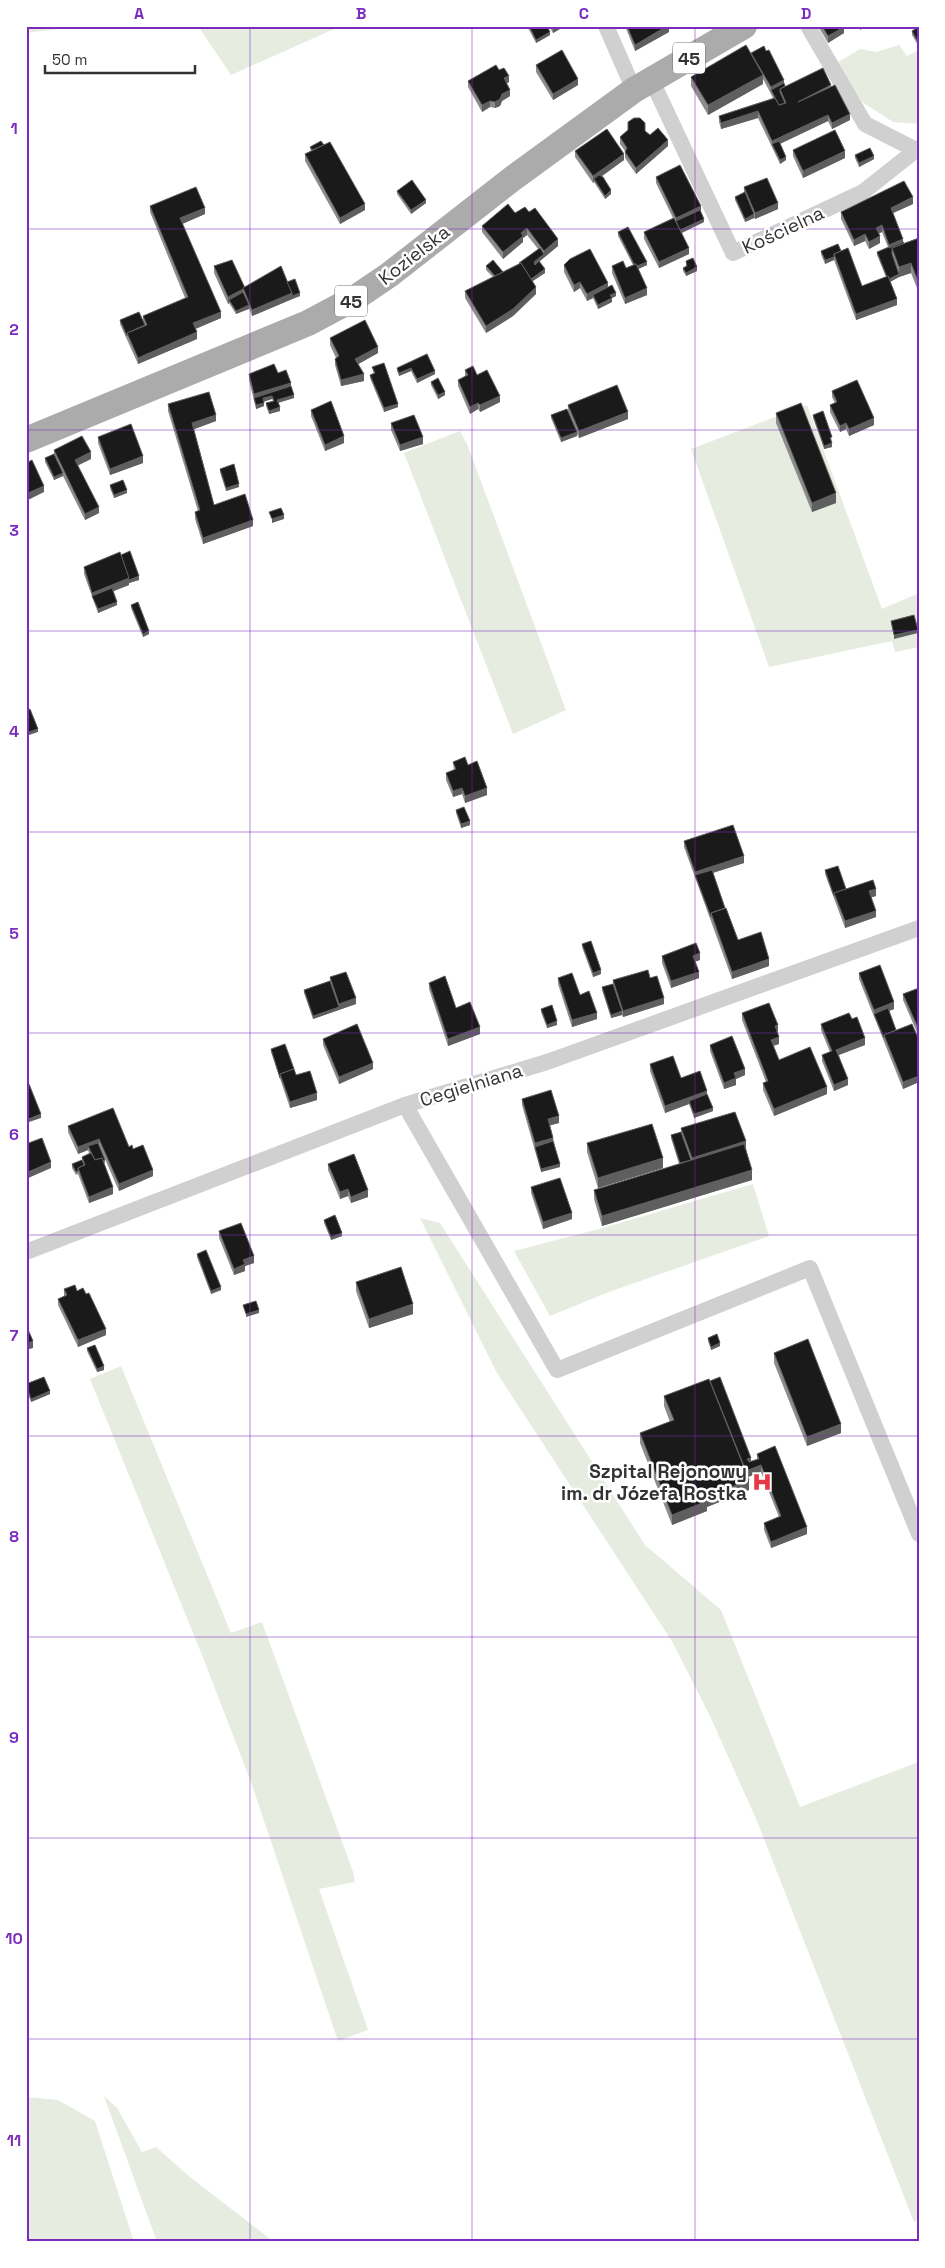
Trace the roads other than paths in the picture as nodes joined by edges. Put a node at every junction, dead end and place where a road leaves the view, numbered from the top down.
1 (606, 26) edge
2 (744, 26) edge
3 (808, 26) edge
4 (643, 84) junction
5 (918, 149) edge
6 (26, 440) edge
7 (919, 928) edge
8 (405, 1105) junction
9 (26, 1252) edge
10 (919, 1534) edge

1 - 4 street
2 - 4 main road, Kozielska / 45
3 - 5 street, Kościelna
4 - 5 street, Kościelna
4 - 6 main road, Kozielska / 45
7 - 8 street, Cegielniana
8 - 9 street, Cegielniana
8 - 10 street

